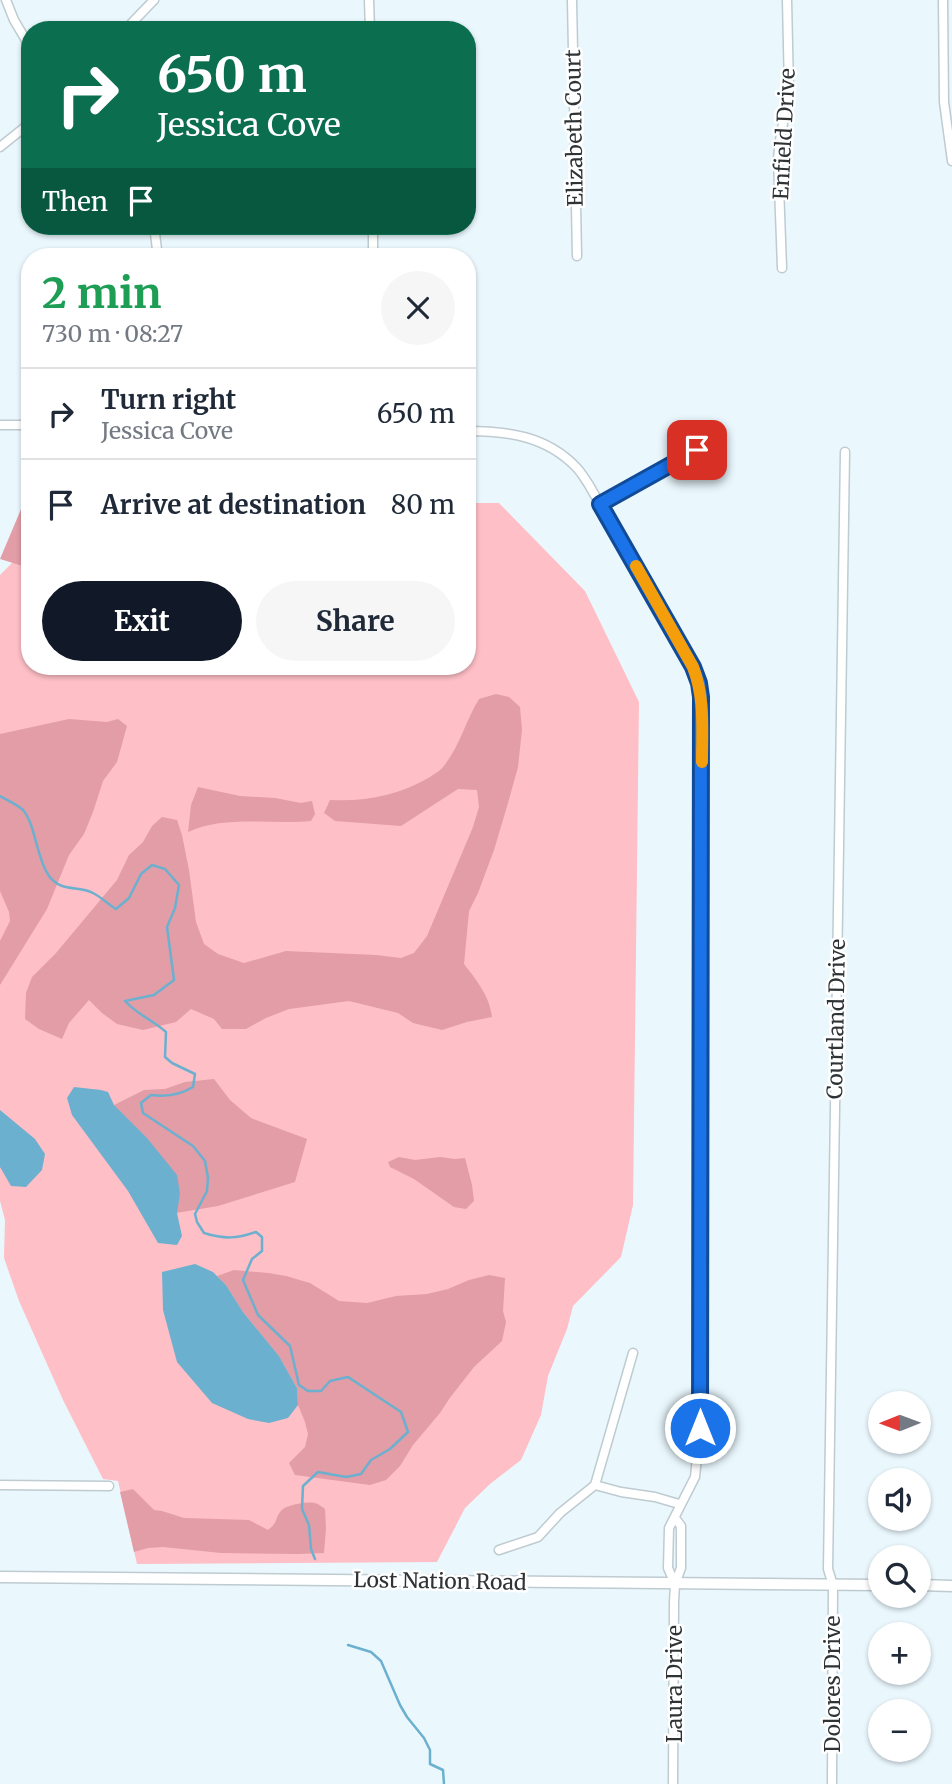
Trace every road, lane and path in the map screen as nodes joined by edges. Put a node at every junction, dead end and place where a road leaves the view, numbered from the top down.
1 (6, 0) edge
2 (154, 0) edge
3 (369, 0) edge
4 (572, 0) edge
5 (787, 0) edge
6 (943, 0) edge
7 (134, 21) edge
8 (370, 21) edge
9 (21, 32) edge
10 (21, 129) edge
11 (0, 146) edge
12 (952, 161) edge
13 (577, 256) dead end
14 (782, 268) dead end
15 (0, 425) edge
16 (21, 425) edge
17 (476, 432) edge
18 (697, 450) dead end
19 (845, 452) dead end
20 (600, 504) junction
21 (633, 1353) dead end
22 (0, 1485) edge
23 (595, 1485) junction
24 (109, 1486) dead end
25 (679, 1504) junction
26 (675, 1518) junction
27 (499, 1550) dead end
28 (0, 1577) edge
29 (675, 1584) junction
30 (833, 1585) junction
31 (868, 1585) edge
32 (931, 1586) edge
33 (952, 1586) edge
34 (673, 1784) edge
35 (832, 1784) edge

1 - 9 street
2 - 7 street
3 - 8 street
4 - 13 street, Elizabeth Court
5 - 14 street, Enfield Drive
6 - 12 street
10 - 11 street
15 - 16 street
17 - 20 street
18 - 20 street
19 - 30 street, Courtland Drive
20 - 25 street
21 - 23 street
22 - 24 street
23 - 25 street
23 - 27 street
25 - 26 street
26 - 29 street
26 - 29 street
28 - 29 street, Lost Nation Road
29 - 30 street, Lost Nation Road
29 - 34 street, Laura Drive
30 - 31 street, Lost Nation Road
30 - 35 street, Dolores Drive
32 - 33 street

